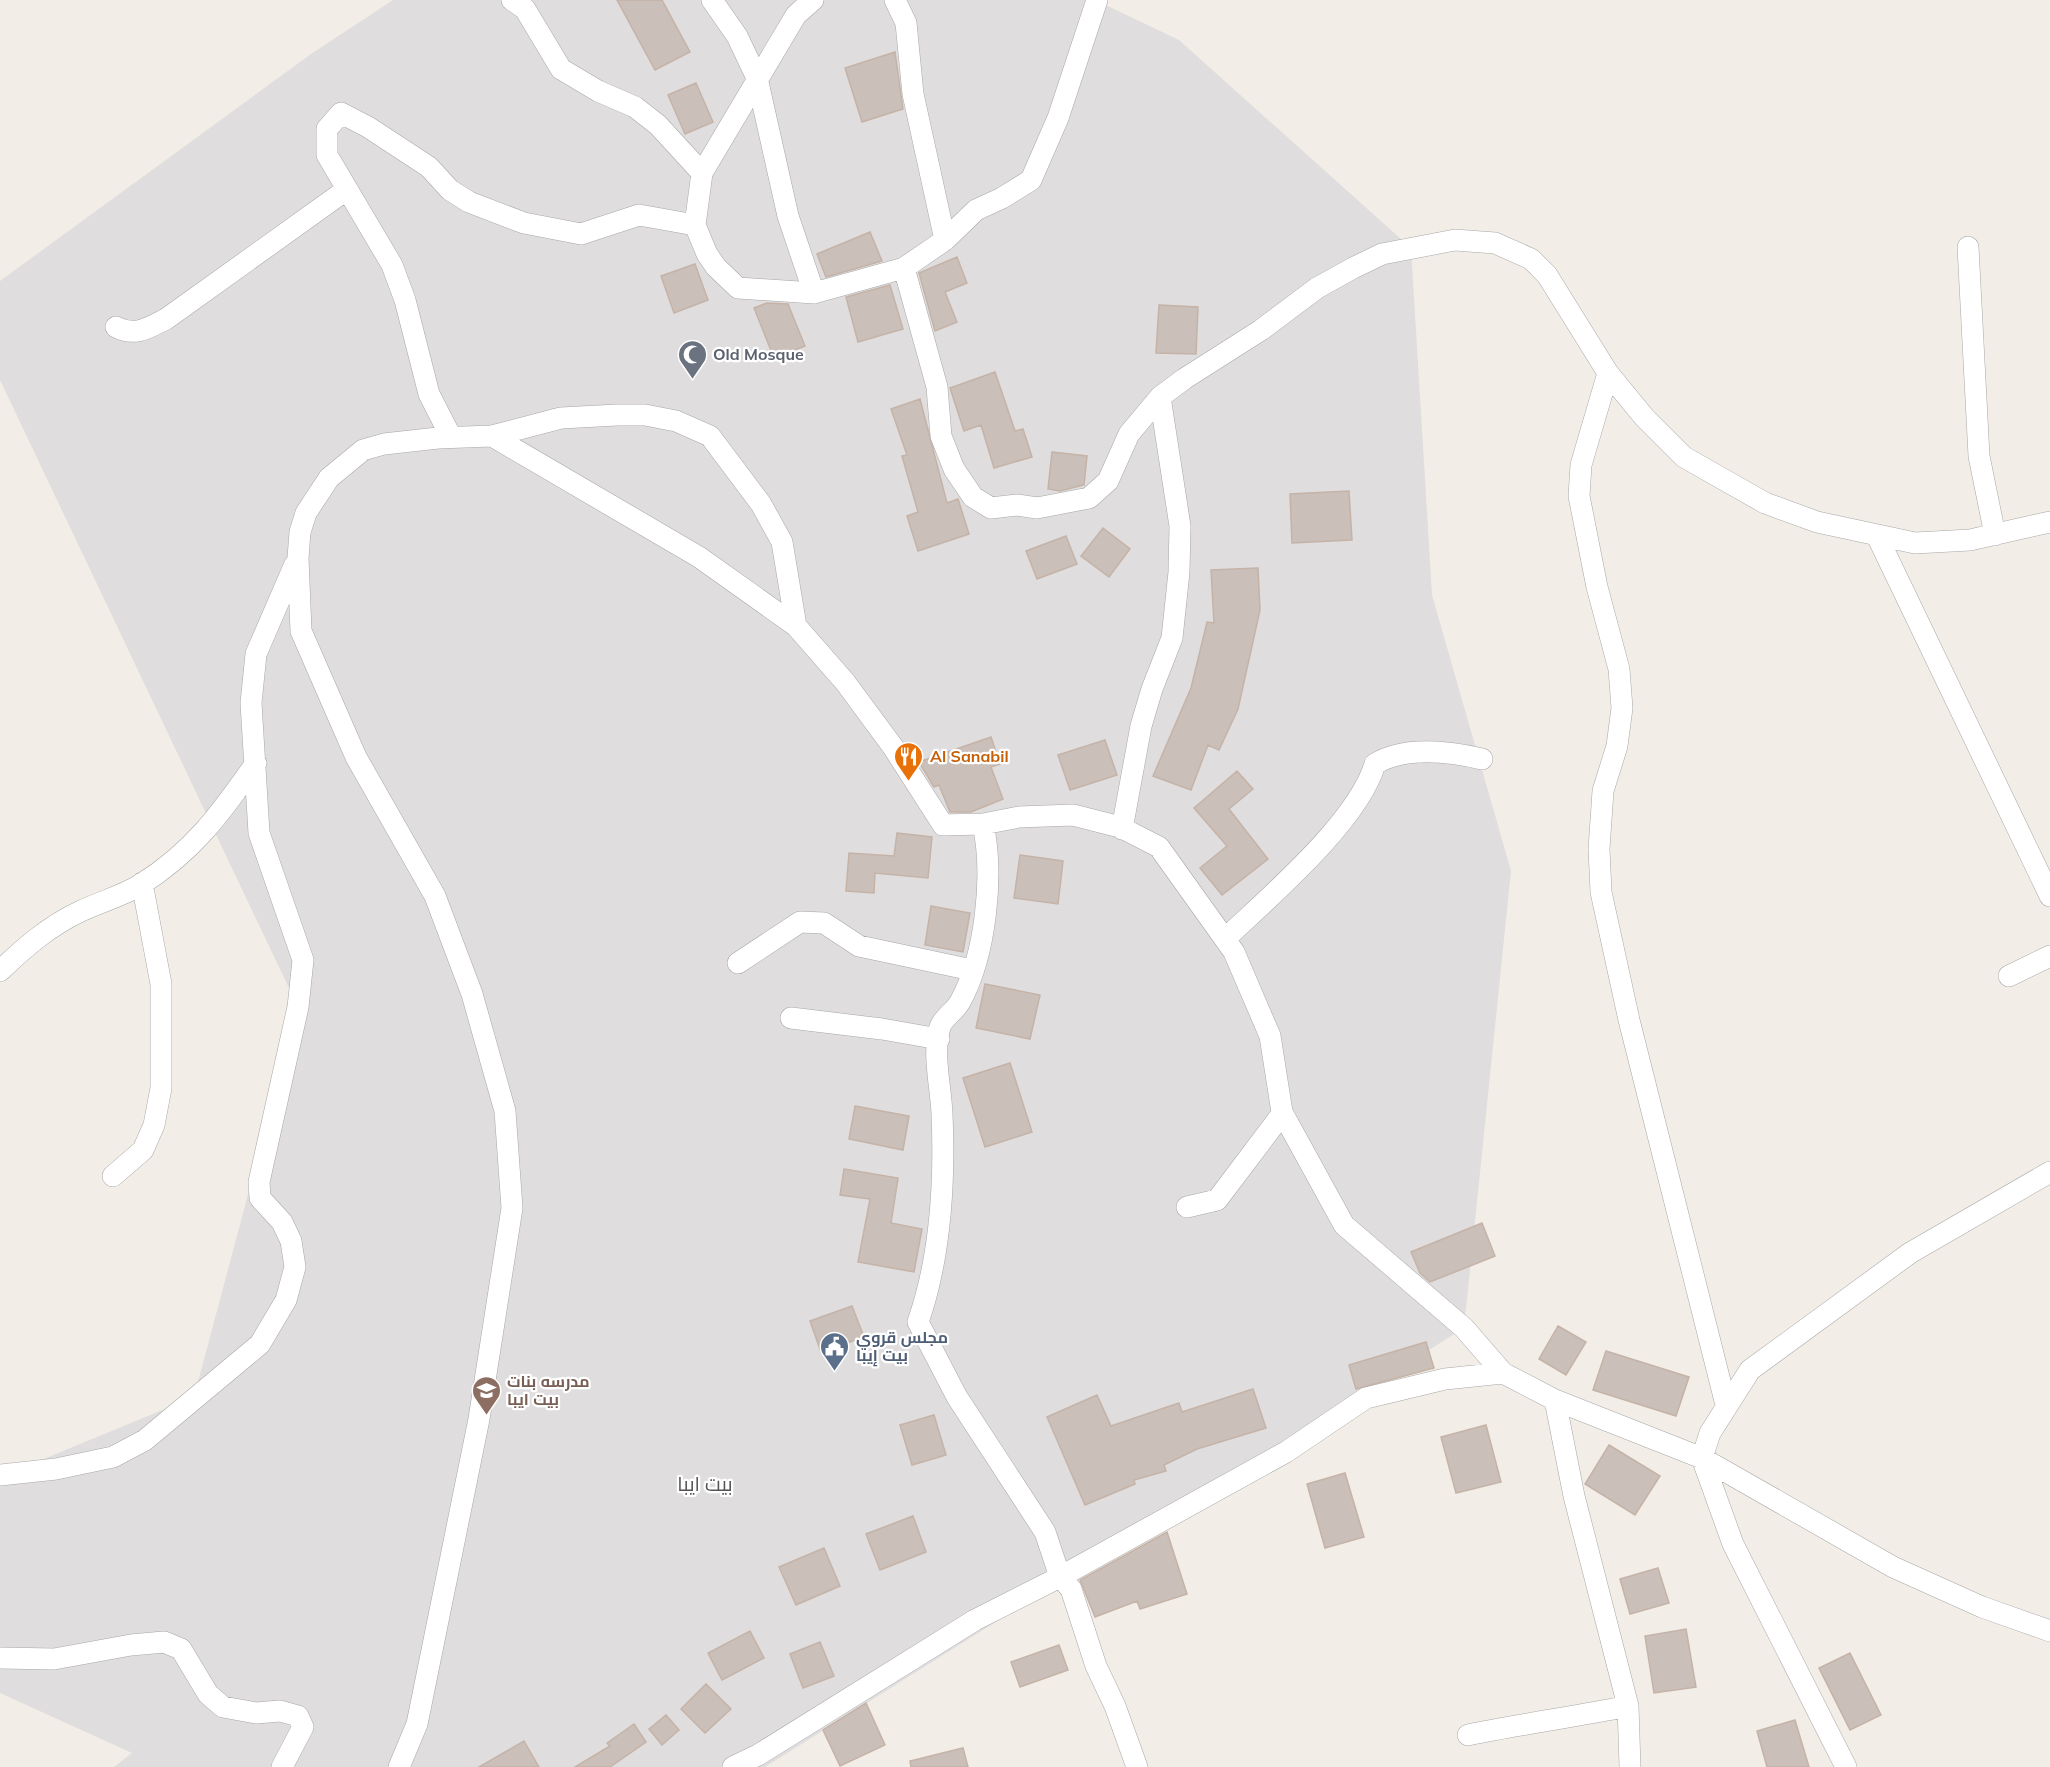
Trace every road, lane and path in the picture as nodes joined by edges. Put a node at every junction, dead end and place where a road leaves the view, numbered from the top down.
1 (512, 0) edge
2 (712, 0) edge
3 (813, 0) edge
4 (895, 0) edge
5 (1097, 0) edge
6 (758, 78) junction
7 (702, 173) junction
8 (346, 190) junction
9 (695, 225) junction
10 (945, 240) junction
11 (1968, 247) dead end
12 (904, 268) junction
13 (814, 293) junction
14 (116, 327) dead end
15 (1608, 373) junction
16 (1160, 397) junction
17 (492, 436) junction
18 (451, 437) junction
19 (2050, 522) edge
20 (1995, 534) junction
21 (1877, 536) junction
22 (298, 558) junction
23 (796, 626) junction
24 (1482, 759) dead end
25 (256, 763) junction
26 (983, 824) junction
27 (1122, 829) junction
28 (142, 883) junction
29 (2050, 896) edge
30 (1225, 939) junction
31 (2050, 956) edge
32 (738, 963) dead end
33 (972, 970) junction
34 (0, 971) edge
35 (2009, 976) dead end
36 (791, 1018) dead end
37 (939, 1039) junction
38 (1282, 1114) junction
39 (2050, 1172) edge
40 (113, 1176) dead end
41 (1186, 1207) dead end
42 (1503, 1373) junction
43 (1555, 1400) junction
44 (1726, 1405) junction
45 (1702, 1458) junction
46 (0, 1475) edge
47 (1060, 1577) junction
48 (2050, 1631) edge
49 (0, 1658) edge
50 (1628, 1706) junction
51 (1468, 1735) dead end
52 (282, 1767) edge
53 (399, 1767) edge
54 (733, 1767) edge
55 (1137, 1767) edge
56 (1630, 1767) edge
57 (1846, 1767) edge

1 - 7 street
2 - 6 street
3 - 6 street
4 - 10 street
5 - 10 street
6 - 7 street
6 - 13 street
7 - 9 street
8 - 9 street
8 - 14 street
8 - 18 street
9 - 13 street
10 - 12 street
11 - 20 street
12 - 13 street
12 - 16 street
15 - 16 street
15 - 21 street
15 - 44 street
16 - 27 street
17 - 18 street
17 - 23 street
17 - 23 street
18 - 22 street
19 - 20 street
20 - 21 street
21 - 29 street
22 - 25 street
22 - 53 street
23 - 26 street
24 - 30 street
25 - 28 street
25 - 46 street
26 - 27 street
26 - 33 street
27 - 30 street
28 - 34 street
28 - 40 street
30 - 38 street
31 - 35 street
32 - 33 street
33 - 37 street
36 - 37 street
37 - 47 street
38 - 41 street
38 - 42 street
39 - 44 street
42 - 43 street
42 - 47 street
43 - 45 street
43 - 50 street
44 - 45 street
45 - 48 street
45 - 57 street
47 - 54 street
47 - 55 street
49 - 52 street
50 - 51 street
50 - 56 street

